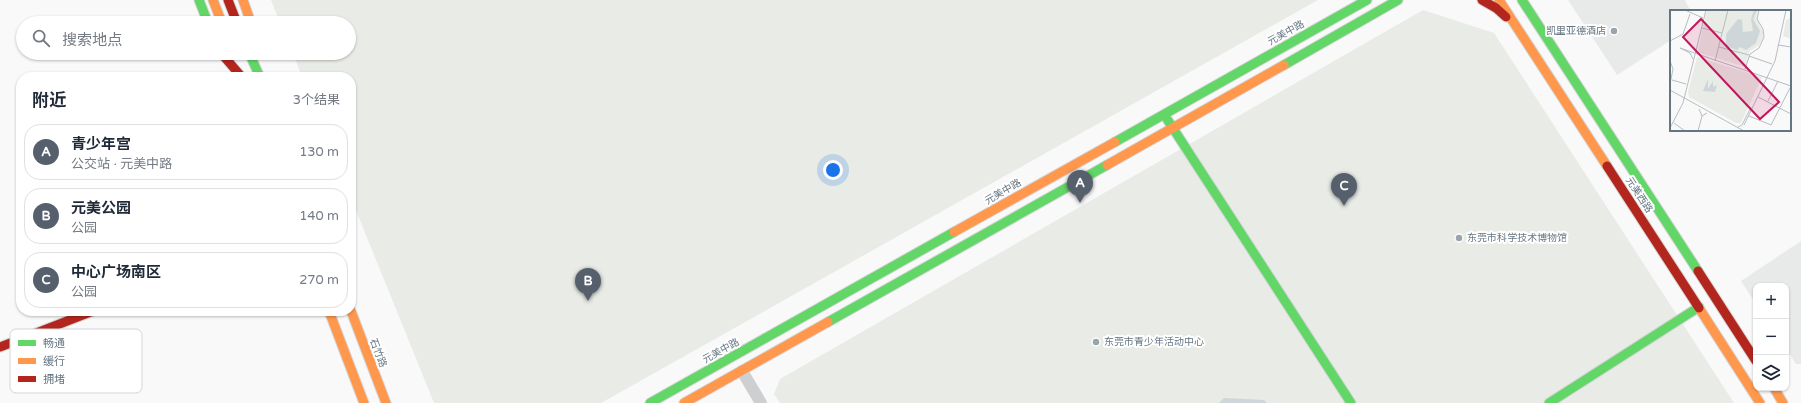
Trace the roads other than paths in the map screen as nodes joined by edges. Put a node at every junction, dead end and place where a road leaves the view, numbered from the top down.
1 (199, 0) edge
2 (213, 0) edge
3 (228, 0) edge
4 (242, 0) edge
5 (1367, 0) edge
6 (1398, 0) edge
7 (1482, 0) edge
8 (1498, 0) edge
9 (1522, 0) edge
10 (205, 16) edge
11 (219, 16) edge
12 (234, 16) edge
13 (248, 16) edge
14 (1516, 27) junction
15 (227, 60) edge
16 (236, 60) edge
17 (253, 60) edge
18 (256, 60) edge
19 (256, 67) junction
20 (238, 72) edge
21 (240, 72) edge
22 (258, 72) edge
23 (1164, 113) junction
24 (1172, 127) junction
25 (1699, 307) junction
26 (80, 316) edge
27 (331, 316) edge
28 (352, 316) edge
29 (46, 329) edge
30 (10, 343) edge
31 (0, 347) edge
32 (1753, 356) edge
33 (742, 371) junction
34 (1776, 391) edge
35 (364, 403) edge
36 (386, 403) edge
37 (650, 403) edge
38 (684, 403) edge
39 (762, 403) edge
40 (1351, 403) edge
41 (1549, 403) edge
42 (1760, 403) edge
43 (1783, 403) edge

1 - 10 street
2 - 11 street
3 - 12 street
4 - 13 street
5 - 23 street, 元美中路
6 - 24 street
7 - 14 street
8 - 14 street, 元美西路
9 - 32 street, 元美西路
14 - 25 street, 元美西路
15 - 20 street
16 - 21 street
17 - 19 street
18 - 19 street
19 - 22 street
23 - 24 street
23 - 37 street, 元美中路
24 - 33 street
24 - 40 street
25 - 41 street
25 - 42 street, 元美西路
26 - 29 street
27 - 35 street
28 - 36 street, 石竹路
30 - 31 street
33 - 38 street
33 - 39 street
34 - 43 street

